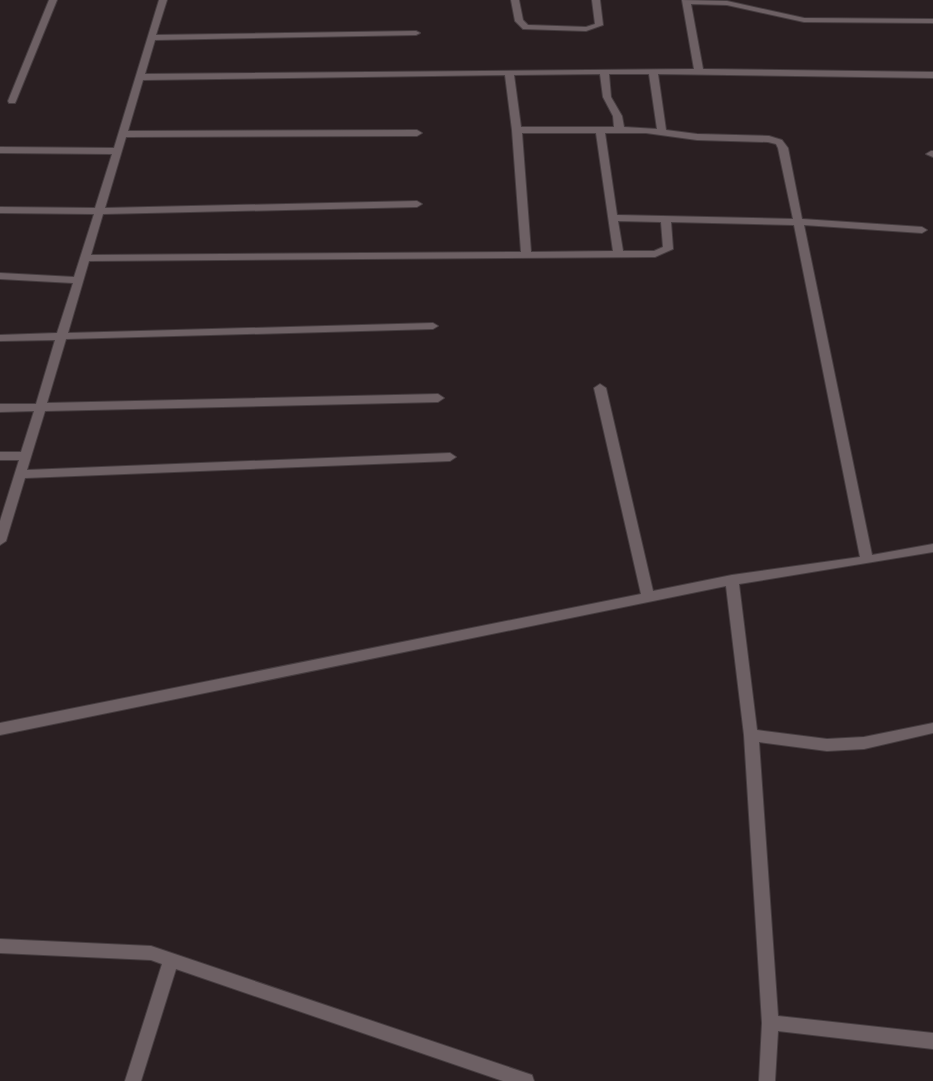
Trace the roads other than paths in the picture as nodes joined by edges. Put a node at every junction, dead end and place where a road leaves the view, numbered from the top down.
1 (52, 0) edge
2 (162, 0) edge
3 (515, 0) edge
4 (596, 0) edge
5 (686, 0) edge
6 (933, 21) edge
7 (416, 33) dead end
8 (151, 38) junction
9 (653, 71) junction
10 (604, 72) junction
11 (699, 72) junction
12 (509, 73) junction
13 (933, 75) edge
14 (139, 77) junction
15 (12, 101) dead end
16 (518, 130) junction
17 (600, 130) junction
18 (619, 130) junction
19 (662, 131) junction
20 (416, 133) dead end
21 (122, 134) junction
22 (0, 150) edge
23 (117, 151) junction
24 (417, 204) dead end
25 (0, 210) edge
26 (99, 211) junction
27 (613, 218) junction
28 (666, 219) junction
29 (796, 222) junction
30 (922, 230) dead end
31 (618, 254) junction
32 (526, 255) junction
33 (85, 258) junction
34 (0, 276) edge
35 (79, 280) junction
36 (434, 326) dead end
37 (61, 337) junction
38 (0, 338) edge
39 (600, 388) dead end
40 (438, 398) dead end
41 (0, 408) edge
42 (40, 408) junction
43 (0, 456) edge
44 (26, 456) junction
45 (450, 457) dead end
46 (20, 474) junction
47 (3, 518) edge
48 (0, 541) edge
49 (933, 548) edge
50 (867, 560) junction
51 (732, 580) junction
52 (648, 598) junction
53 (933, 728) edge
54 (0, 729) edge
55 (752, 735) junction
56 (0, 946) edge
57 (171, 959) junction
58 (770, 1023) junction
59 (933, 1042) edge
60 (133, 1081) edge
61 (526, 1081) edge
62 (766, 1081) edge

1 - 15 street
2 - 8 street
3 - 4 street
5 - 6 street
5 - 11 street
7 - 8 street
8 - 14 street
9 - 10 street
9 - 11 street
9 - 19 street
10 - 12 street
10 - 18 street
11 - 13 street
12 - 14 street
12 - 16 street
14 - 21 street
16 - 17 street
16 - 32 street
17 - 18 street
17 - 27 street
18 - 19 street
19 - 29 street
20 - 21 street
21 - 23 street
22 - 23 street
23 - 26 street
24 - 26 street
25 - 26 street
26 - 33 street
27 - 28 street
27 - 31 street
28 - 29 street
28 - 31 street
29 - 30 street
29 - 50 street
31 - 32 street
32 - 33 street
33 - 35 street
34 - 35 street
35 - 37 street
36 - 37 street
37 - 38 street
37 - 42 street
39 - 52 street
40 - 42 street
41 - 42 street
42 - 44 street
43 - 44 street
44 - 46 street
45 - 46 street
46 - 47 street
47 - 48 street
49 - 50 street
50 - 51 street
51 - 52 street
51 - 55 street
52 - 54 street
53 - 55 street
55 - 58 street
56 - 57 street
57 - 60 street
57 - 61 street
58 - 59 street
58 - 62 street

